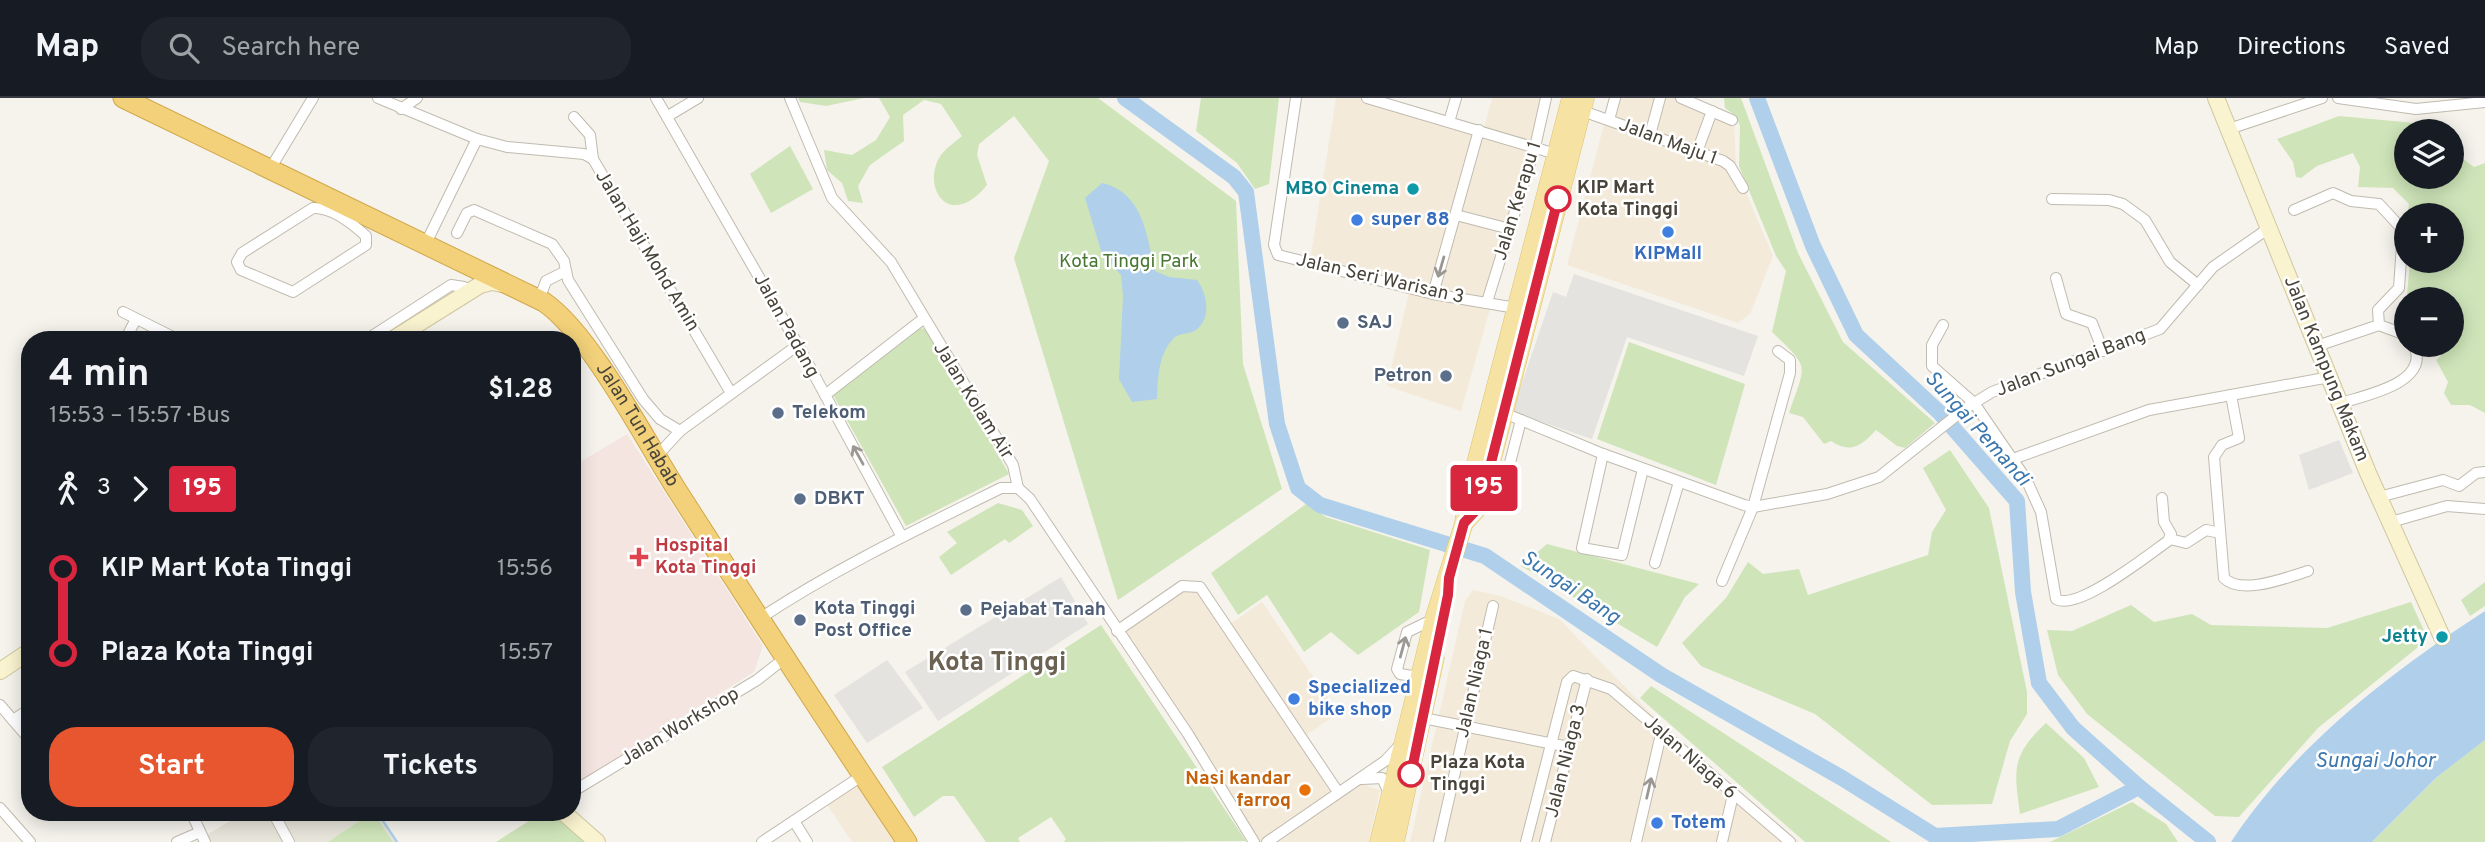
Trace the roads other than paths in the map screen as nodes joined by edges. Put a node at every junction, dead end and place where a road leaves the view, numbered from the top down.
1 (123, 98) edge
2 (313, 98) edge
3 (378, 98) edge
4 (417, 98) edge
5 (656, 98) edge
6 (698, 98) edge
7 (790, 98) edge
8 (1296, 98) edge
9 (1367, 98) edge
10 (1456, 98) edge
11 (1546, 98) edge
12 (1615, 98) edge
13 (1660, 98) edge
14 (1681, 98) edge
15 (2216, 98) edge
16 (2322, 98) edge
17 (2338, 98) edge
18 (2479, 101) edge
19 (1576, 103) edge
20 (401, 109) junction
21 (1712, 111) junction
22 (668, 116) junction
23 (573, 117) dead end
24 (1609, 120) junction
25 (1732, 120) dead end
26 (1450, 122) junction
27 (2229, 129) junction
28 (1479, 130) junction
29 (1650, 135) junction
30 (477, 139) junction
31 (1535, 147) junction
32 (1697, 152) junction
33 (1556, 153) junction
34 (593, 159) junction
35 (270, 169) junction
36 (1743, 188) dead end
37 (2052, 199) dead end
38 (2294, 210) dead end
39 (1457, 215) junction
40 (355, 218) junction
41 (2269, 228) junction
42 (1510, 229) junction
43 (457, 233) dead end
44 (425, 245) junction
45 (467, 265) junction
46 (564, 272) junction
47 (2056, 278) dead end
48 (2198, 285) junction
49 (509, 286) junction
50 (460, 293) junction
51 (1433, 294) junction
52 (539, 300) junction
53 (1487, 302) junction
54 (1516, 308) junction
55 (122, 312) dead end
56 (136, 318) junction
57 (923, 319) junction
58 (1943, 325) dead end
59 (2379, 325) junction
60 (130, 331) edge
61 (153, 331) edge
62 (380, 331) edge
63 (405, 331) edge
64 (575, 331) edge
65 (2394, 331) edge
66 (581, 341) edge
67 (799, 345) junction
68 (2318, 346) junction
69 (1778, 351) dead end
70 (2103, 351) junction
71 (2416, 357) edge
72 (2330, 377) junction
73 (731, 393) junction
74 (825, 395) junction
75 (2231, 396) junction
76 (2341, 403) junction
77 (1970, 405) junction
78 (1504, 413) junction
79 (1521, 420) junction
80 (680, 431) junction
81 (1603, 454) junction
82 (656, 457) junction
83 (2012, 459) junction
84 (1643, 469) junction
85 (2485, 472) edge
86 (1679, 482) junction
87 (1018, 488) junction
88 (1503, 490) dead end
89 (2379, 497) junction
90 (2162, 498) dead end
91 (1753, 507) junction
92 (2485, 509) edge
93 (2391, 522) junction
94 (1464, 523) junction
95 (2220, 533) junction
96 (902, 537) junction
97 (2170, 539) junction
98 (1655, 563) dead end
99 (2308, 571) dead end
100 (1449, 578) junction
101 (1722, 581) dead end
102 (1493, 606) dead end
103 (759, 619) junction
104 (1117, 631) junction
105 (2442, 637) dead end
106 (21, 657) edge
107 (785, 658) junction
108 (0, 670) edge
109 (1587, 679) junction
110 (0, 705) edge
111 (21, 715) edge
112 (1423, 718) junction
113 (13, 720) junction
114 (1466, 726) junction
115 (21, 729) edge
116 (1661, 734) junction
117 (1405, 736) junction
118 (1552, 743) junction
119 (1569, 747) junction
120 (1411, 774) junction
121 (863, 775) junction
122 (1357, 780) junction
123 (581, 787) edge
124 (1338, 792) junction
125 (1733, 796) junction
126 (0, 808) edge
127 (1387, 808) junction
128 (278, 821) edge
129 (573, 821) edge
130 (794, 821) junction
131 (202, 837) edge
132 (1639, 840) edge
133 (1784, 840) edge
134 (30, 842) edge
135 (177, 842) edge
136 (289, 842) edge
137 (597, 842) edge
138 (762, 842) edge
139 (807, 842) edge
140 (907, 842) edge
141 (1254, 842) edge
142 (1266, 842) edge
143 (1379, 842) edge
144 (1395, 842) edge
145 (1404, 842) edge
146 (1439, 842) edge
147 (1526, 842) edge
148 (1545, 842) edge
149 (1722, 842) edge

1 - 35 highway, Jalan Tun Habab
2 - 35 street
3 - 20 street, Jalan Haji Mohd Amin
4 - 20 street
5 - 22 street, Jalan Padang
6 - 22 street
7 - 57 street, Jalan Kolam Air
8 - 51 street, Jalan Seri Warisan 3
9 - 26 street
10 - 26 street
11 - 31 street, Jalan Kerapu 1
12 - 24 street
13 - 29 street
14 - 21 street
15 - 27 street, Jalan Kampung Makam
16 - 27 street
17 - 18 street
19 - 24 street, Jalan Maju 1
19 - 33 main road
19 - 78 main road
20 - 30 street, Jalan Haji Mohd Amin
21 - 25 street
21 - 32 street
22 - 67 street, Jalan Padang
23 - 34 street
24 - 29 street, Jalan Maju 1
26 - 28 street
27 - 41 street, Jalan Kampung Makam
28 - 31 street
28 - 39 street
29 - 32 street, Jalan Maju 1
30 - 34 street, Jalan Haji Mohd Amin
30 - 44 street
31 - 33 street
31 - 42 street, Jalan Kerapu 1
32 - 36 street, Jalan Maju 1
33 - 54 main road
34 - 73 street, Jalan Haji Mohd Amin
35 - 40 highway, Jalan Tun Habab
37 - 48 street
38 - 59 street
39 - 42 street
39 -> 51 street
40 - 40 street
40 - 44 highway, Jalan Tun Habab
41 - 48 street, Jalan Sungai Bang
41 - 68 street, Jalan Kampung Makam
42 - 53 street, Jalan Kerapu 1
43 - 46 street
44 - 45 highway, Jalan Tun Habab
45 - 49 highway, Jalan Tun Habab
45 - 50 street
46 - 52 street
46 - 80 street
47 - 70 street
48 - 70 street, Jalan Sungai Bang
49 - 50 street
49 - 52 highway, Jalan Tun Habab
50 - 62 street
50 - 63 street
51 - 53 street, Jalan Seri Warisan 3
52 - 64 highway, Jalan Tun Habab
53 - 54 street, Jalan Seri Warisan 3
54 - 94 main road
55 - 56 street
56 - 60 street
56 - 61 street
57 - 74 street
57 - 87 street, Jalan Kolam Air
58 - 77 street
59 - 65 street
59 - 68 street
66 - 82 highway, Jalan Tun Habab
67 - 73 street
67 - 74 street, Jalan Padang
68 - 72 street, Jalan Kampung Makam
69 - 91 street
70 - 77 street, Jalan Sungai Bang
71 - 76 street
72 - 75 street
72 - 76 street, Jalan Kampung Makam
73 - 80 street
96 -> 74 street, Jalan Padang
75 - 83 street
75 - 95 street
76 - 89 street, Jalan Kampung Makam
77 - 83 street
77 - 91 street, Jalan Sungai Bang
78 - 79 street, Jalan Sungai Bang
78 - 94 main road
79 - 81 street, Jalan Sungai Bang
79 - 88 street
80 - 82 street
81 - 84 street, Jalan Sungai Bang
81 - 84 street
82 - 103 highway, Jalan Tun Habab
83 - 97 street
84 - 86 street, Jalan Sungai Bang
85 - 89 street
86 - 91 street, Jalan Sungai Bang
86 - 98 street
87 - 96 street
87 - 104 street, Jalan Kolam Air
89 - 93 street, Jalan Kampung Makam
90 - 97 street
91 - 101 street
92 - 93 street
93 - 105 street, Jalan Kampung Makam
94 - 100 main road
95 - 97 street
95 - 99 street
96 - 103 street
100 - 112 main road
117 -> 100 main road
102 - 114 street, Jalan Niaga 1
103 - 107 highway, Jalan Tun Habab
104 - 124 street
104 - 141 street, Jalan Kolam Air
106 - 108 street
107 - 121 highway, Jalan Tun Habab
107 - 123 street, Jalan Workshop
109 - 116 street, Jalan Niaga 6
109 - 118 street
109 - 119 street, Jalan Niaga 3
110 - 113 street
111 - 113 street
112 - 114 street
112 - 120 main road
113 - 115 street
114 - 118 street
114 - 146 street, Jalan Niaga 1
116 - 125 street, Jalan Niaga 6
132 -> 116 street
117 - 122 street
117 - 127 main road
118 - 119 street
118 - 147 street
119 - 148 street, Jalan Niaga 3
120 - 144 main road
120 - 145 main road
121 - 130 street
121 - 140 highway, Jalan Tun Habab
122 - 124 street
122 - 127 street
124 - 142 street
125 - 133 street, Jalan Niaga 6
125 - 149 street
126 - 134 street
127 - 143 main road
128 - 136 street
129 - 137 street
130 - 138 street
130 - 139 street
131 - 135 street

